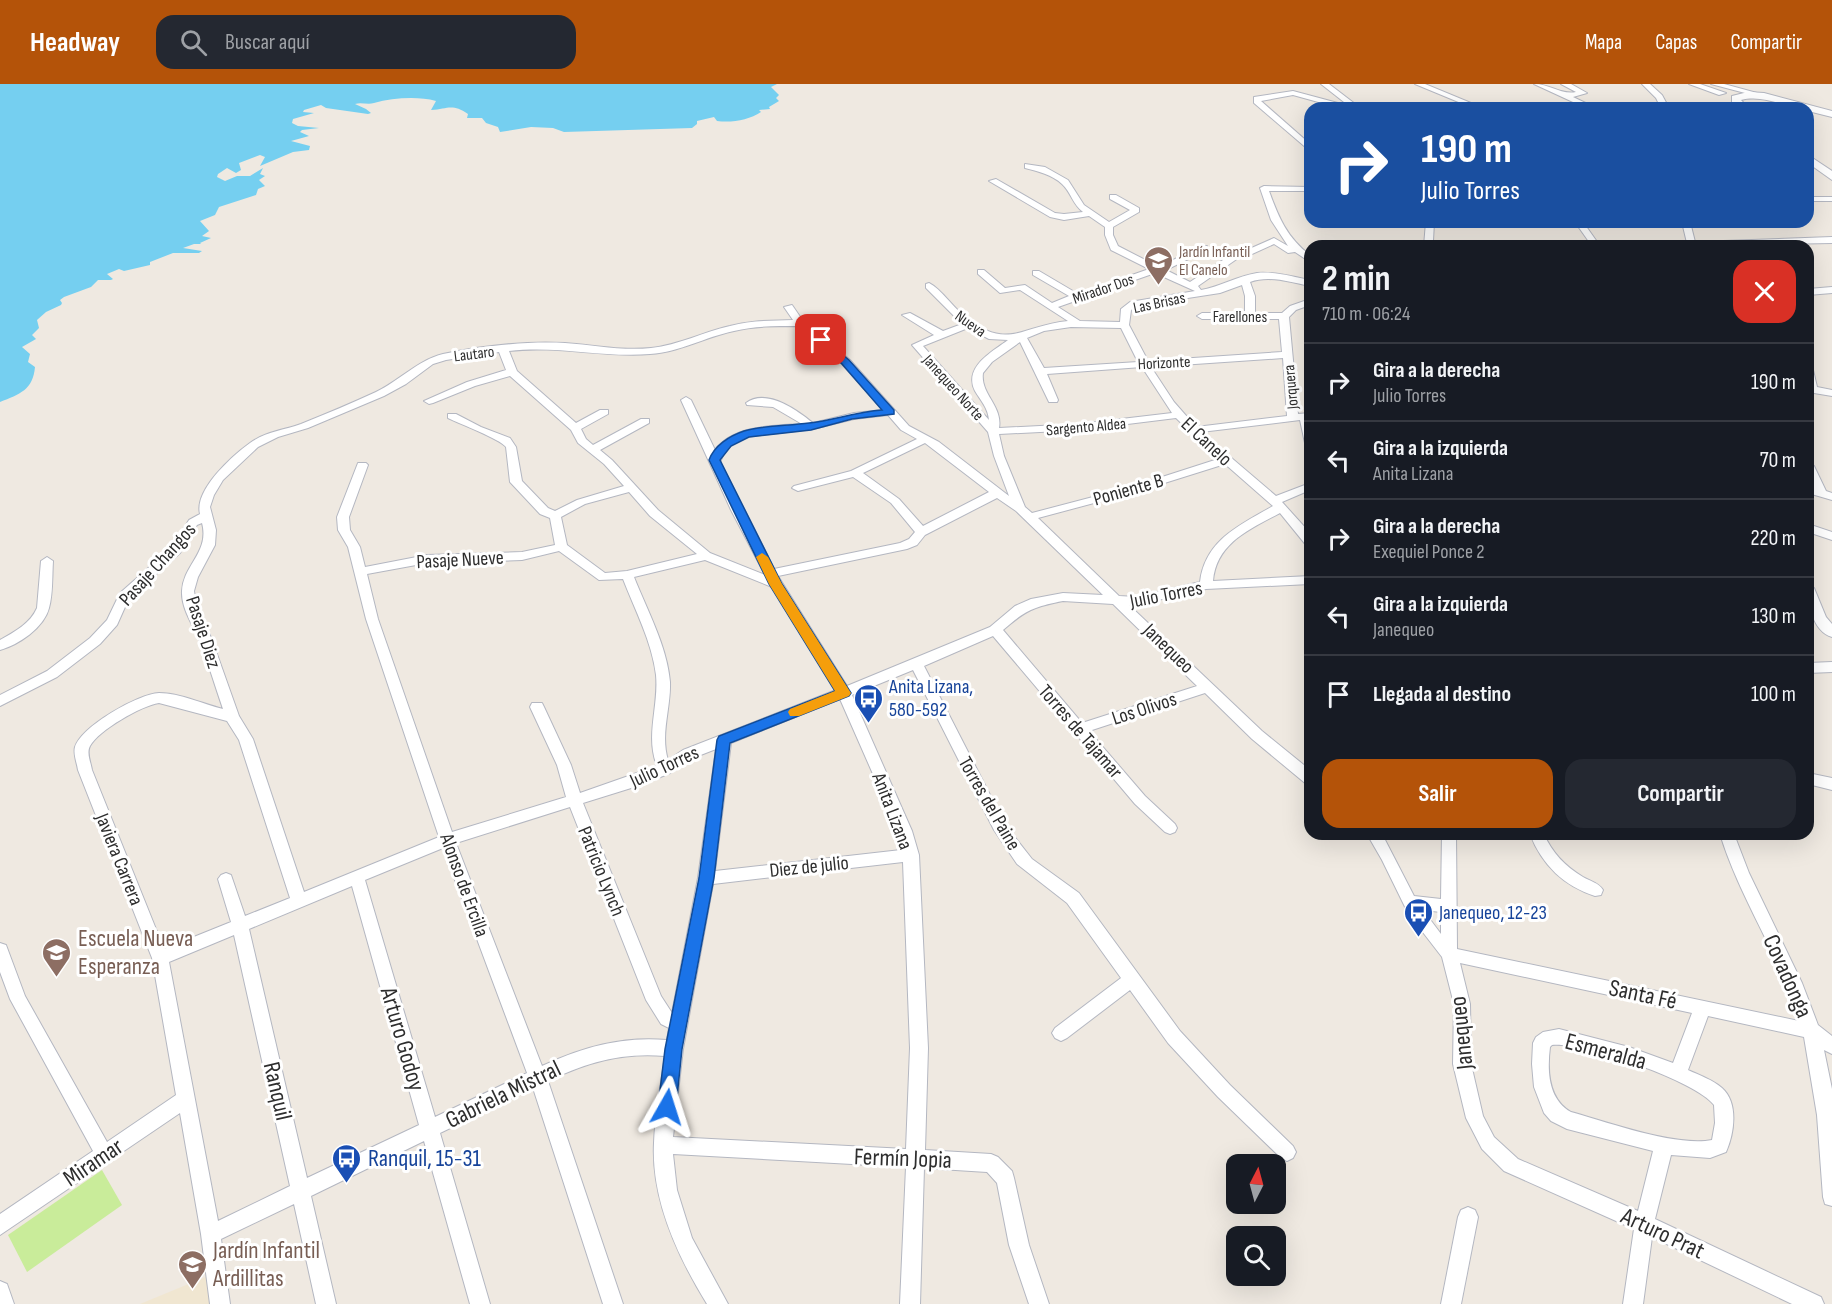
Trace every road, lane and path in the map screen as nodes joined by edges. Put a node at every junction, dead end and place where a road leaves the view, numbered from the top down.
1 (1325, 84) edge
2 (1538, 84) edge
3 (1565, 84) edge
4 (1646, 84) edge
5 (1693, 84) edge
6 (1422, 85) edge
7 (1716, 87) edge
8 (1566, 96) junction
9 (1764, 96) junction
10 (1736, 98) junction
11 (1326, 102) edge
12 (1349, 102) edge
13 (1444, 102) edge
14 (1462, 102) edge
15 (1578, 102) edge
16 (1662, 102) edge
17 (1736, 102) edge
18 (1787, 102) edge
19 (1814, 109) edge
20 (1832, 114) edge
21 (1304, 144) edge
22 (1814, 163) edge
23 (1028, 166) dead end
24 (1832, 177) edge
25 (993, 182) dead end
26 (1304, 189) edge
27 (1113, 197) dead end
28 (1814, 199) edge
29 (1832, 199) edge
30 (1091, 216) junction
31 (1109, 226) junction
32 (1814, 240) edge
33 (1832, 240) edge
34 (1204, 248) dead end
35 (1304, 255) edge
36 (1304, 257) edge
37 (1156, 270) junction
38 (981, 272) dead end
39 (1036, 273) dead end
40 (1245, 281) junction
41 (1304, 282) edge
42 (929, 286) dead end
43 (1191, 286) junction
44 (1832, 290) edge
45 (1814, 292) edge
46 (1204, 293) junction
47 (1077, 297) junction
48 (1304, 304) edge
49 (1051, 306) junction
50 (789, 307) dead end
51 (907, 315) dead end
52 (1250, 315) junction
53 (1202, 316) dead end
54 (1284, 316) junction
55 (800, 323) junction
56 (970, 324) junction
57 (1078, 324) junction
58 (1124, 325) junction
59 (940, 334) junction
60 (1021, 335) junction
61 (503, 349) junction
62 (1288, 356) junction
63 (1143, 363) junction
64 (1041, 371) junction
65 (512, 372) junction
66 (1814, 390) edge
67 (1831, 394) edge
68 (686, 400) dead end
69 (1053, 400) dead end
70 (429, 401) dead end
71 (751, 403) dead end
72 (604, 412) dead end
73 (890, 412) junction
74 (1179, 415) junction
75 (452, 416) dead end
76 (1302, 416) edge
77 (645, 421) dead end
78 (811, 426) junction
79 (575, 428) junction
80 (1194, 430) junction
81 (993, 431) junction
82 (925, 440) junction
83 (594, 449) junction
84 (715, 460) junction
85 (1227, 460) junction
86 (362, 465) dead end
87 (855, 473) junction
88 (1814, 475) edge
89 (632, 488) junction
90 (798, 488) dead end
91 (1304, 489) edge
92 (997, 493) junction
93 (1827, 495) edge
94 (1277, 504) junction
95 (1025, 512) junction
96 (205, 516) junction
97 (555, 516) junction
98 (1814, 530) edge
99 (921, 532) junction
100 (1304, 532) edge
101 (1832, 536) edge
102 (561, 547) junction
103 (706, 556) junction
104 (47, 561) dead end
105 (359, 572) junction
106 (627, 575) junction
107 (773, 579) junction
108 (1304, 580) edge
109 (1206, 585) junction
110 (1120, 602) junction
111 (1814, 603) edge
112 (995, 630) junction
113 (1832, 633) edge
114 (0, 646) edge
115 (916, 664) junction
116 (1832, 667) edge
117 (1814, 668) edge
118 (1209, 687) junction
119 (844, 693) junction
120 (0, 700) edge
121 (537, 707) dead end
122 (232, 717) junction
123 (1079, 729) junction
124 (724, 740) junction
125 (665, 769) junction
126 (1304, 774) edge
127 (1814, 780) edge
128 (1832, 784) edge
129 (574, 802) junction
130 (1170, 828) dead end
131 (447, 840) junction
132 (1378, 840) edge
133 (1449, 840) edge
134 (1540, 840) edge
135 (1728, 840) edge
136 (911, 855) junction
137 (357, 878) junction
138 (706, 878) junction
139 (226, 879) dead end
140 (1595, 890) dead end
141 (299, 902) junction
142 (1410, 902) junction
143 (1449, 906) junction
144 (240, 926) junction
145 (0, 950) edge
146 (1449, 954) junction
147 (160, 958) junction
148 (1132, 979) junction
149 (1703, 1006) junction
150 (679, 1024) junction
151 (1812, 1030) junction
152 (1061, 1033) dead end
153 (1832, 1046) edge
154 (674, 1049) junction
155 (1678, 1073) junction
156 (538, 1078) junction
157 (187, 1098) junction
158 (429, 1131) junction
159 (1664, 1145) junction
160 (663, 1146) junction
161 (1287, 1152) dead end
162 (104, 1154) junction
163 (916, 1159) junction
164 (1511, 1165) joint
165 (301, 1191) junction
166 (1832, 1197) edge
167 (1468, 1217) dead end
168 (1644, 1224) junction
169 (0, 1225) edge
170 (211, 1234) junction
171 (0, 1291) edge
172 (4, 1304) edge
173 (220, 1304) edge
174 (326, 1304) edge
175 (480, 1304) edge
176 (613, 1304) edge
177 (718, 1304) edge
178 (910, 1304) edge
179 (1039, 1304) edge
180 (1451, 1304) edge
181 (1634, 1304) edge
182 (1814, 1304) edge

1 - 12 street
2 - 8 street
3 - 8 street
4 - 16 street
5 - 7 street
6 - 13 street
6 - 14 street
7 - 9 street
7 - 10 street
8 - 15 street
9 - 10 main road
9 - 18 main road
10 - 17 main road
11 - 21 street
19 - 20 main road
22 - 24 main road
23 - 30 street
25 - 30 street
26 - 35 street
27 - 31 street
28 - 29 street
30 - 31 street
31 - 37 street
32 - 33 street
34 - 37 street, Mirador Dos
36 - 43 street
37 - 43 street
37 - 47 street, Mirador Dos
38 - 49 street
39 - 47 street
40 - 41 street, Las Brisas
40 - 46 street, Las Brisas
40 - 52 street
42 - 56 street, Nueva
43 - 46 street
44 - 45 street
46 - 58 street, Las Brisas
47 - 49 street, Mirador Dos
48 - 54 street, Farellones
49 - 57 street
50 - 55 street, Janequeo
51 - 59 street, Janequeo Norte
52 - 53 street, Farellones
52 - 54 street, Farellones
54 - 62 street, Jorquera
55 - 61 street, Lautaro
55 - 73 street, Janequeo
56 - 59 street, Janequeo Norte
56 - 60 street, Nueva
57 - 58 street, Las Brisas
57 - 60 street, Las Brisas
58 - 63 street, El Canelo
59 - 81 street, Janequeo Norte
60 - 64 street
60 - 81 street
61 - 65 street
61 - 96 street, Lautaro
62 - 63 street, Horizonte
62 - 76 street, Jorquera
63 - 64 street, Horizonte
63 - 74 street, El Canelo
64 - 69 street
65 - 70 street
65 - 79 street
66 - 67 street
68 - 84 street, Anita Lizana
71 - 78 street
72 - 79 street
73 - 78 street
73 - 82 street, Janequeo
74 - 80 street, El Canelo
74 - 81 street, Sargento Aldea
75 - 97 street
76 - 80 street
77 - 83 street
78 - 84 street
79 - 83 street
80 - 85 street, El Canelo
81 - 95 street, Janequeo Norte
82 - 87 street
82 - 92 street, Janequeo
83 - 89 street
84 - 107 street, Anita Lizana
85 - 94 street, El Canelo
85 - 95 street, Poniente B
86 - 105 street, Alonso de Ercilla
87 - 90 street
87 - 99 street
88 - 93 street
89 - 97 street
89 - 103 street
91 - 94 street
92 - 95 street, Janequeo
92 - 99 street
94 - 100 street, El Canelo
94 - 109 street
95 - 110 street, Janequeo
96 - 120 street, Pasaje Changos
96 - 122 street, Pasaje Diez
97 - 102 street
98 - 101 street
99 - 107 street
102 - 105 street, Pasaje Nueve
102 - 106 street
103 - 106 street
103 - 107 street
104 - 114 street
105 - 131 street, Alonso de Ercilla
106 - 125 street
107 - 119 street, Anita Lizana
108 - 109 street, Julio Torres
109 - 110 street, Julio Torres
110 - 112 street, Julio Torres
110 - 118 street, Janequeo
111 - 113 street
112 - 115 street, Julio Torres
112 - 123 street, Torres de Tajamar
115 - 119 street, Julio Torres
115 - 148 street, Torres del Paine
116 - 117 street
118 - 123 street, Los Olivos
118 - 126 street, Janequeo
119 - 124 street, Julio Torres
119 - 136 street, Anita Lizana
121 - 129 street, Patricio Lynch
122 - 141 street
122 - 147 street, Javiera Carrera
123 - 130 street, Torres de Tajamar
124 - 125 street, Julio Torres
124 - 138 street
125 - 129 street, Julio Torres
127 - 128 street
129 - 131 street, Julio Torres
129 - 150 street, Patricio Lynch
131 - 137 street, Julio Torres
131 - 156 street, Alonso de Ercilla
132 - 142 street, Janequeo
133 - 143 street
134 - 140 street
135 - 151 street, Covadonga
136 - 138 street, Diez de julio
136 - 163 street, Anita Lizana
137 - 141 street, Julio Torres
137 - 158 street, Arturo Godoy
138 - 150 street
139 - 144 street, Ranquil
141 - 144 street, Julio Torres
142 - 143 street
142 - 146 street, Janequeo
143 - 146 street
144 - 147 street, Julio Torres
144 - 165 street, Ranquil
145 - 162 street
146 - 149 street, Santa Fé
146 - 164 street, Janequeo
147 - 157 street, Javiera Carrera
148 - 152 street
148 - 161 street, Torres del Paine
149 - 151 street, Santa Fé
149 - 155 street
150 - 154 street
151 - 153 street, Santa Fé
151 - 166 street, Covadonga
154 - 156 street, Gabriela Mistral
154 - 160 street
155 - 159 street, Esmeralda
155 - 159 street, Esmeralda
156 - 158 street, Gabriela Mistral
156 - 176 street, Alonso de Ercilla
157 - 162 street, Miramar
157 - 170 street, Javiera Carrera
158 - 165 street, Gabriela Mistral
158 - 175 street, Arturo Godoy
159 - 168 street
160 - 163 street, Fermín Jopia
160 - 177 street
162 - 169 street, Miramar
163 - 178 street, Anita Lizana
163 - 179 street, Fermín Jopia
164 - 168 street, Arturo Prat
165 - 170 street, Gabriela Mistral
165 - 174 street, Ranquil
167 - 180 street
168 - 181 street
168 - 182 street, Arturo Prat
170 - 173 street, Javiera Carrera
171 - 172 street

